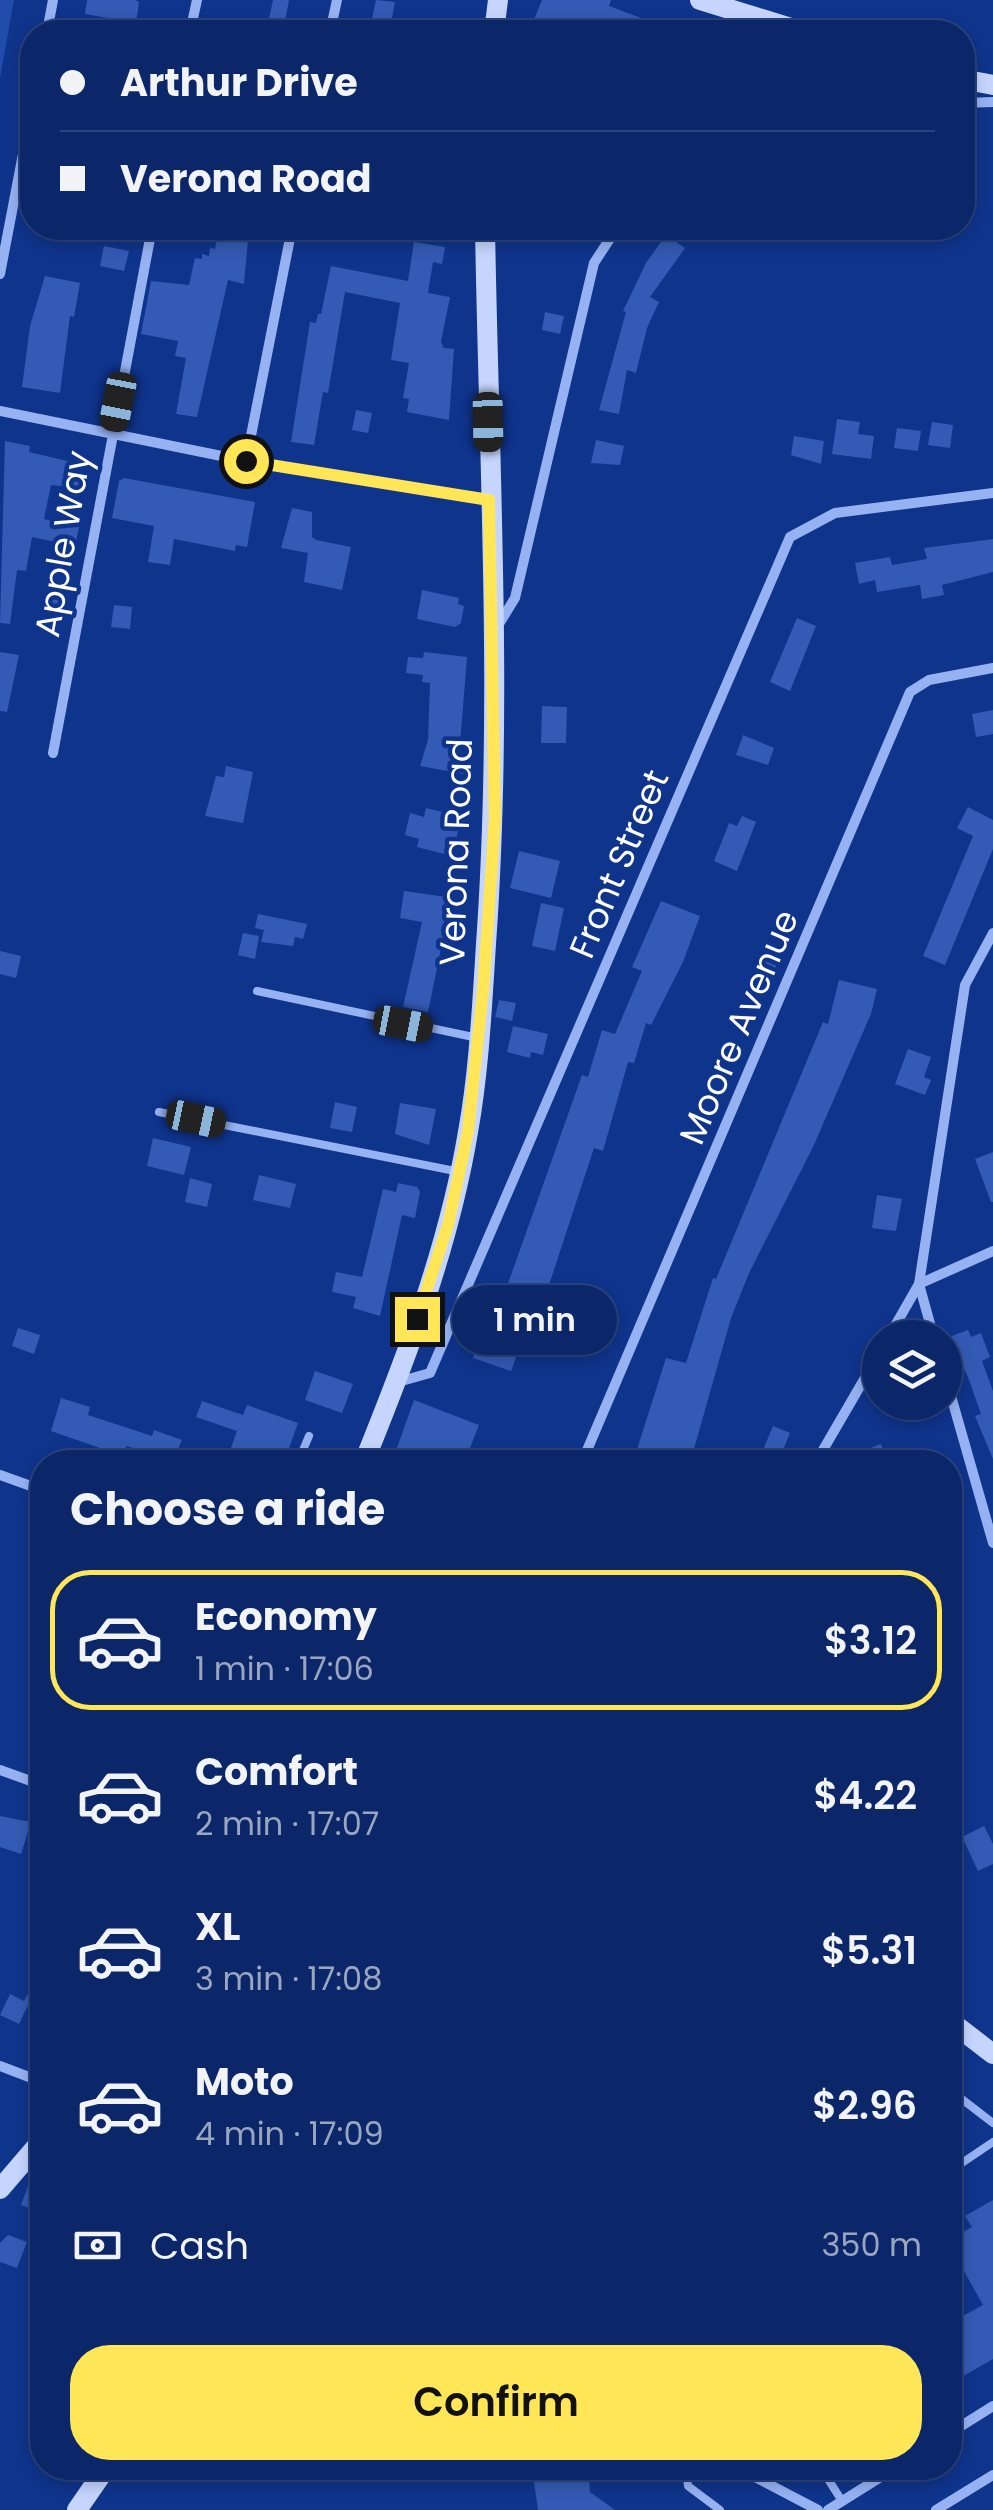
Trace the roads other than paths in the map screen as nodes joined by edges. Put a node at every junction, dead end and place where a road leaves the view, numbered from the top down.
1 (700, 0) edge
2 (765, 20) edge
3 (20, 170) edge
4 (150, 240) edge
5 (290, 240) edge
6 (485, 240) edge
7 (609, 240) edge
8 (0, 274) edge
9 (0, 411) edge
10 (110, 436) junction
11 (246, 461) junction
12 (993, 493) edge
13 (489, 500) junction
14 (493, 633) junction
15 (993, 668) edge
16 (53, 753) dead end
17 (993, 933) edge
18 (257, 991) dead end
19 (478, 1038) junction
20 (159, 1112) dead end
21 (460, 1172) junction
22 (993, 1250) edge
23 (919, 1284) junction
24 (898, 1320) edge
25 (929, 1320) edge
26 (397, 1382) junction
27 (862, 1383) edge
28 (958, 1420) edge
29 (309, 1436) dead end
30 (303, 1450) edge
31 (369, 1450) edge
32 (587, 1450) edge
33 (823, 1450) edge
34 (0, 1474) edge
35 (30, 1485) edge
36 (993, 1543) edge
37 (0, 1770) edge
38 (30, 1781) edge
39 (962, 2030) edge
40 (993, 2054) edge
41 (0, 2066) edge
42 (30, 2077) edge
43 (962, 2099) edge
44 (993, 2122) edge
45 (993, 2142) edge
46 (30, 2154) edge
47 (962, 2163) edge
48 (0, 2189) edge
49 (993, 2406) edge
50 (962, 2425) edge
51 (993, 2475) edge
52 (98, 2480) edge
53 (687, 2480) edge
54 (761, 2480) edge
55 (828, 2480) edge
56 (876, 2480) edge
57 (842, 2501) junction
58 (77, 2510) edge
59 (720, 2510) edge
60 (818, 2510) edge
61 (828, 2510) edge
62 (936, 2510) edge

1 - 2 street
3 - 8 street
4 - 10 street, Apple Way
5 - 11 street
6 - 13 street, Verona Road
7 - 14 street
9 - 10 street
10 - 11 street
10 - 16 street, Apple Way
11 - 13 street
12 - 26 street, Front Street
13 - 14 street, Verona Road
14 - 19 street, Verona Road
15 - 32 street, Moore Avenue
17 - 23 street
18 - 19 lane
19 - 21 street, Verona Road
20 - 21 lane
21 - 26 street, Verona Road
22 - 23 street
23 - 24 street
23 - 25 street
26 - 31 street, Verona Road
27 - 33 street
28 - 36 street
29 - 30 lane
34 - 35 street
37 - 38 street
39 - 40 street
41 - 42 street
43 - 44 lane
45 - 47 lane
46 - 48 street
49 - 50 street
51 - 62 street
52 - 58 street
53 - 59 lane
54 - 60 street
55 - 57 lane
56 - 57 street
57 - 61 street

